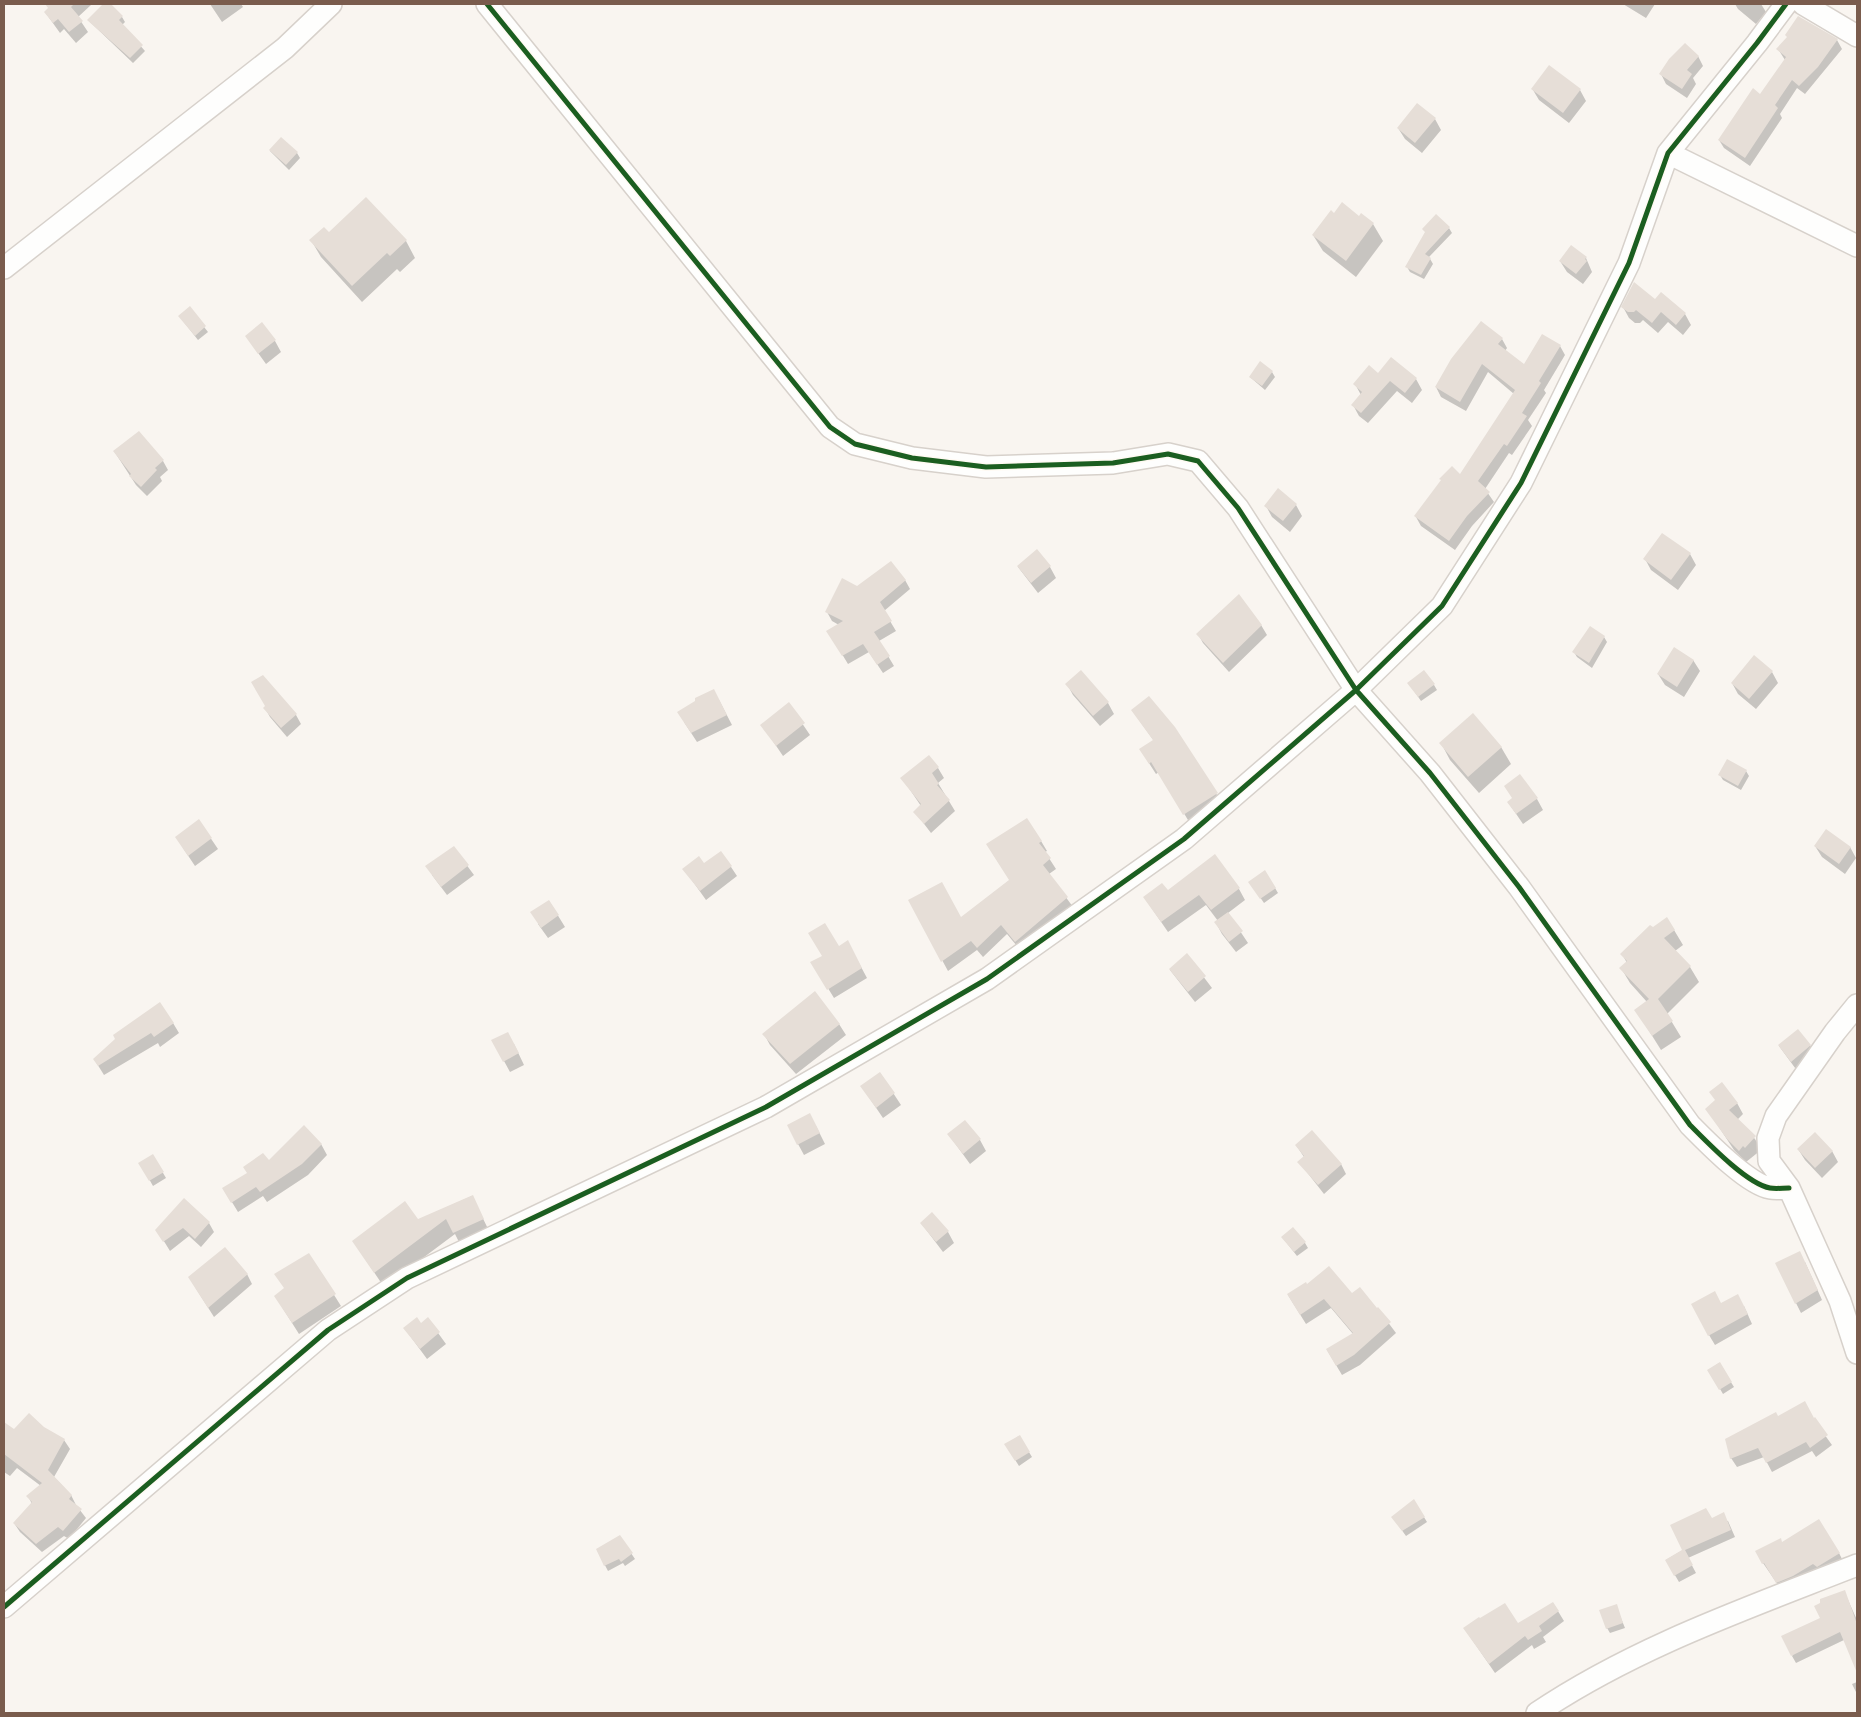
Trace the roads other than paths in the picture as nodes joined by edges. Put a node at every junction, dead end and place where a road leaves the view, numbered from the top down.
1 (331, 4) edge
2 (487, 4) edge
3 (1786, 4) edge
4 (1803, 4) edge
5 (1857, 36) edge
6 (1668, 153) junction
7 (1857, 246) edge
8 (4, 268) edge
9 (1356, 690) junction
10 (1857, 1005) edge
11 (1790, 1188) junction
12 (1857, 1353) edge
13 (1857, 1565) edge
14 (4, 1607) edge
15 (1537, 1713) edge

1 - 8 street
2 - 9 street
3 - 6 street
4 - 5 street
6 - 7 street
6 - 9 street
9 - 11 street
9 - 14 street
10 - 11 street
11 - 12 street
13 - 15 street

